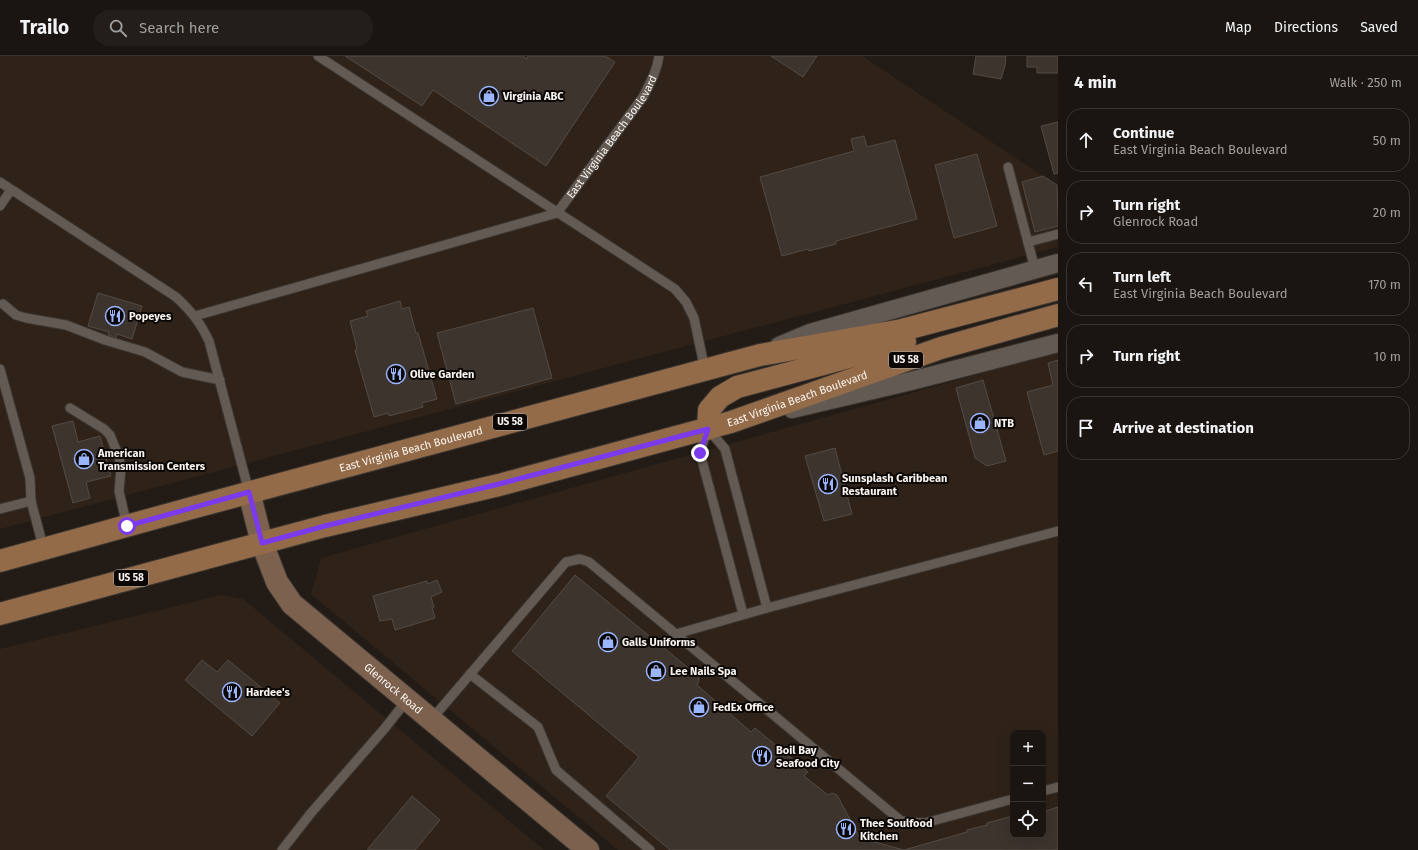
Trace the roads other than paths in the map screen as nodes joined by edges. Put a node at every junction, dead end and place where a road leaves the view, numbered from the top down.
1 (318, 56) edge
2 (659, 56) edge
3 (1008, 167) dead end
4 (0, 182) edge
5 (11, 190) junction
6 (0, 206) edge
7 (557, 213) junction
8 (1058, 234) edge
9 (1028, 242) junction
10 (1058, 263) edge
11 (1035, 269) junction
12 (1058, 289) edge
13 (3, 304) dead end
14 (1058, 315) edge
15 (195, 316) junction
16 (936, 321) junction
17 (1058, 343) edge
18 (760, 355) junction
19 (0, 369) edge
20 (705, 370) junction
21 (220, 380) junction
22 (70, 408) dead end
23 (731, 422) junction
24 (708, 429) junction
25 (249, 492) junction
26 (31, 501) junction
27 (0, 510) edge
28 (127, 526) junction
29 (1058, 531) edge
30 (262, 543) junction
31 (44, 550) junction
32 (0, 561) edge
33 (767, 608) junction
34 (0, 614) edge
35 (743, 614) junction
36 (676, 634) junction
37 (470, 674) junction
38 (407, 700) junction
39 (431, 720) junction
40 (1058, 787) edge
41 (1046, 790) edge
42 (1010, 800) edge
43 (282, 850) edge
44 (588, 850) edge
45 (650, 850) edge

1 - 7 lane
2 - 7 lane, East Virginia Beach Boulevard
3 - 9 lane
4 - 5 lane
5 - 6 lane
5 - 15 lane
7 - 15 lane
7 - 20 lane
8 - 9 lane
9 - 11 lane
10 - 11 street
11 - 18 street
12 - 16 main road, East Virginia Beach Boulevard / US 58
13 - 21 lane
14 - 23 main road, East Virginia Beach Boulevard / US 58
15 - 21 lane
16 - 18 main road, East Virginia Beach Boulevard / US 58
16 - 24 main road
17 - 23 street
18 - 20 main road, East Virginia Beach Boulevard / US 58
19 - 26 lane
20 - 25 main road, East Virginia Beach Boulevard / US 58
21 - 25 lane
22 - 28 lane
23 - 24 main road, East Virginia Beach Boulevard / US 58
24 - 30 main road, East Virginia Beach Boulevard / US 58
24 - 33 lane
24 - 35 lane
25 - 28 main road, East Virginia Beach Boulevard / US 58
25 - 30 street, Glenrock Road
26 - 27 lane
26 - 31 lane
28 - 31 main road, East Virginia Beach Boulevard / US 58
29 - 33 lane
30 - 34 main road, East Virginia Beach Boulevard / US 58
30 - 38 street, Glenrock Road
31 - 32 main road, East Virginia Beach Boulevard / US 58
33 - 35 lane
35 - 36 lane
36 - 37 lane
36 - 42 lane
37 - 39 lane
37 - 45 lane
38 - 39 street, Glenrock Road
38 - 43 lane
39 - 44 street, Glenrock Road
40 - 41 lane

